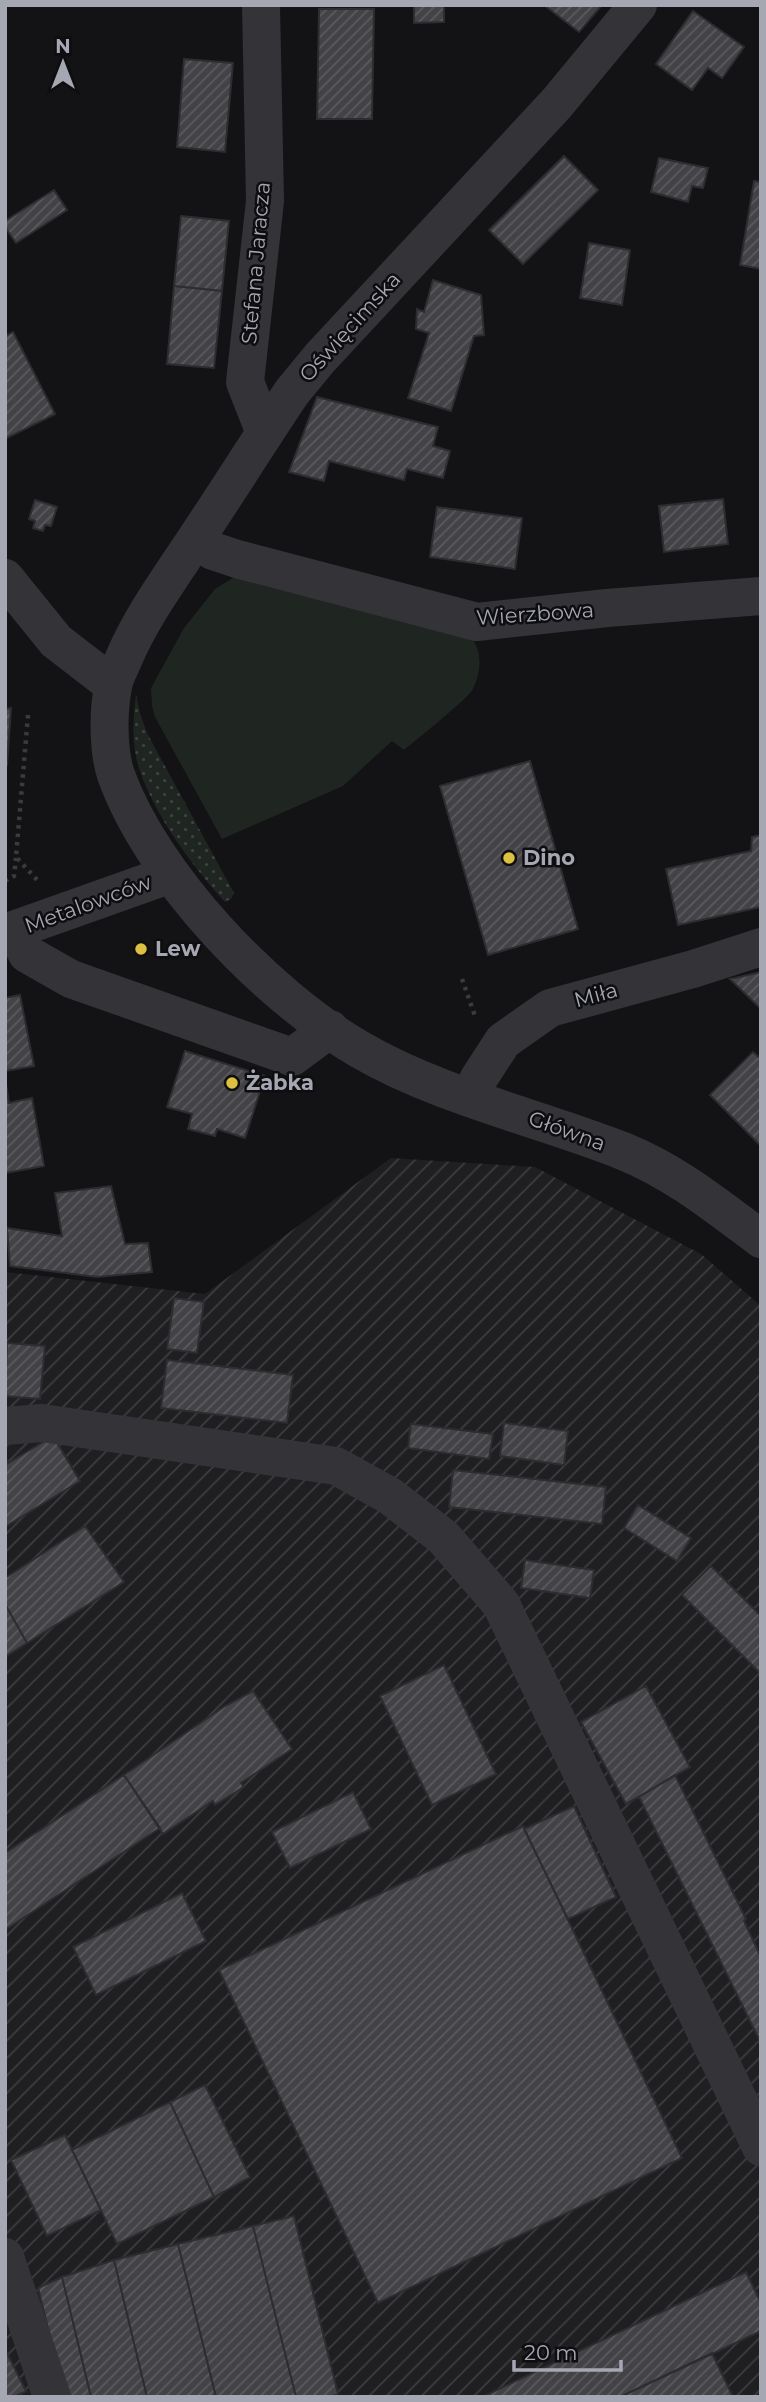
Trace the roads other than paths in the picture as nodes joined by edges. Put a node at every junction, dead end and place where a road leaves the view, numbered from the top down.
1 (261, 5) edge
2 (638, 5) edge
3 (265, 433) junction
4 (196, 539) junction
5 (5, 578) edge
6 (761, 596) edge
7 (113, 685) junction
8 (171, 874) junction
9 (10, 931) edge
10 (761, 947) edge
11 (344, 1039) junction
12 (470, 1098) junction
13 (761, 1239) edge
14 (5, 1426) edge
15 (761, 2147) edge
16 (5, 2257) edge
17 (52, 2397) edge

1 - 3 street, Stefana Jaracza
2 - 3 street, Oświęcimska
3 - 4 street, Oświęcimska
4 - 6 street, Wierzbowa
4 - 7 street, Oświęcimska
5 - 7 street
7 - 8 street, Oświęcimska
8 - 9 street, Metalowców
8 - 11 street, Główna
9 - 11 street
10 - 12 street, Miła
11 - 12 street, Główna
12 - 13 street, Główna
14 - 15 street
16 - 17 street

